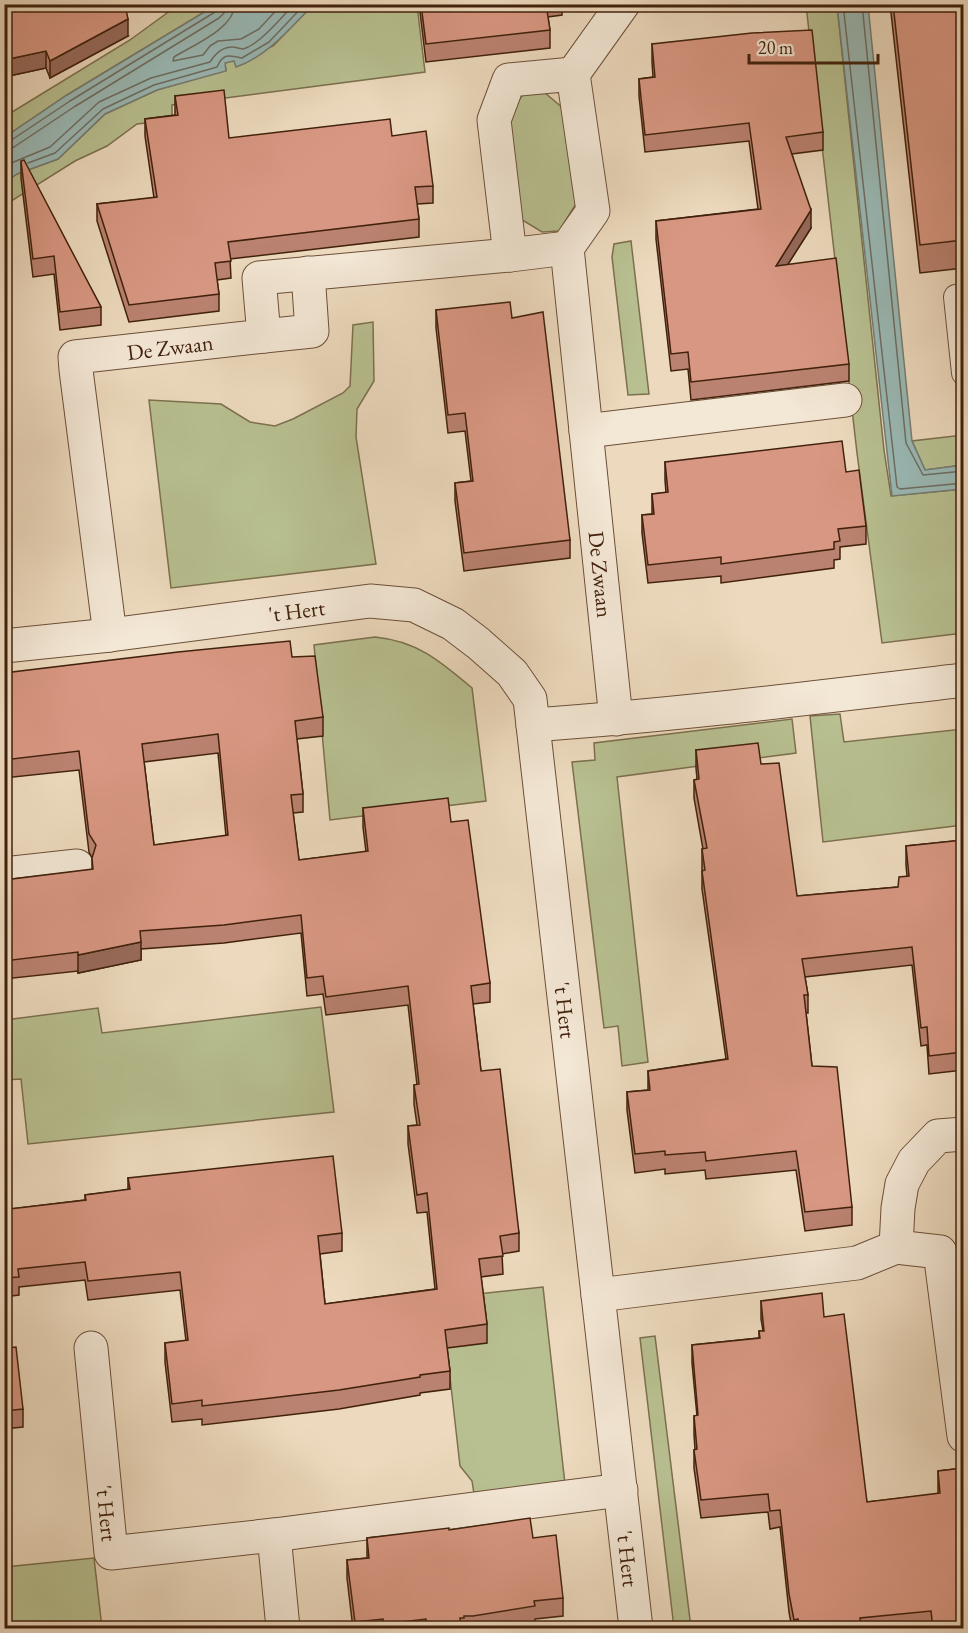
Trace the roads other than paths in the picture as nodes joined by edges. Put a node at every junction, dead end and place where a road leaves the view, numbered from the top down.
1 (623, 4) edge
2 (573, 74) junction
3 (567, 248) junction
4 (510, 255) junction
5 (308, 273) junction
6 (963, 296) edge
7 (264, 336) junction
8 (963, 373) edge
9 (845, 400) dead end
10 (586, 432) junction
11 (110, 635) junction
12 (4, 646) edge
13 (963, 680) edge
14 (616, 719) junction
15 (533, 725) junction
16 (77, 866) dead end
17 (4, 874) edge
18 (963, 1134) edge
19 (896, 1246) junction
20 (598, 1295) junction
21 (91, 1348) dead end
22 (963, 1436) edge
23 (621, 1490) junction
24 (274, 1535) junction
25 (283, 1629) edge
26 (636, 1629) edge

1 - 2 street
2 - 3 street
2 - 4 street
3 - 4 street
3 - 10 street, De Zwaan
4 - 5 street
5 - 7 street, De Zwaan
5 - 7 street
6 - 8 lane
7 - 11 street, De Zwaan
9 - 10 street
10 - 14 street, De Zwaan
11 - 12 street, 't Hert
11 - 15 street, 't Hert
13 - 14 street
14 - 15 street
15 - 20 street, 't Hert
16 - 17 street
18 - 19 street
19 - 20 street
19 - 22 street
20 - 23 street, 't Hert
21 - 24 street, 't Hert
23 - 24 street, 't Hert
23 - 26 street, 't Hert
24 - 25 street

